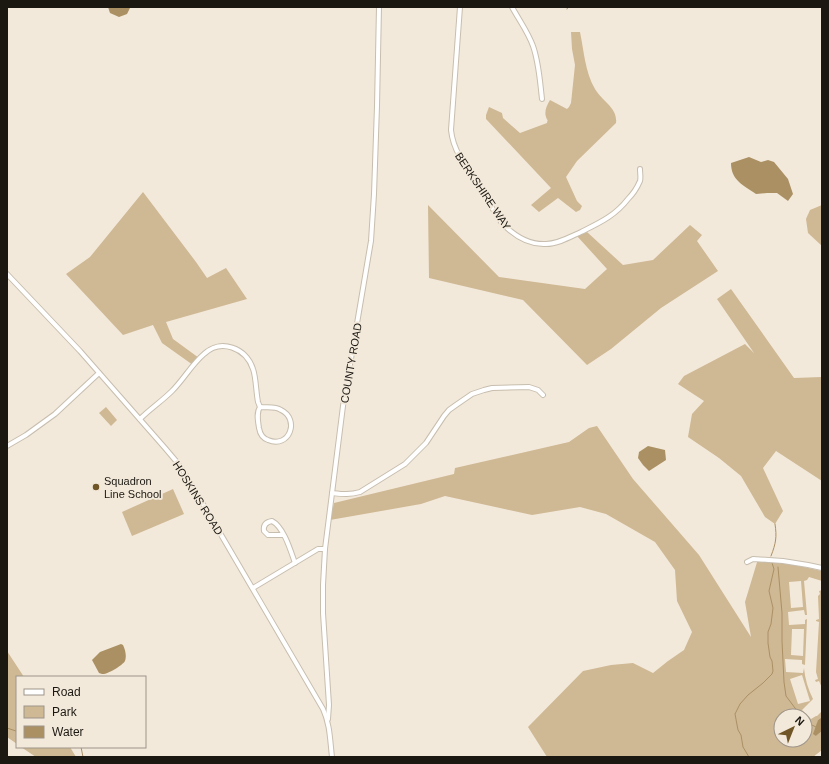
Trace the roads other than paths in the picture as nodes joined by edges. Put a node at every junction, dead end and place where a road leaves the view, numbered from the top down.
1 (378, 7) edge
2 (460, 7) edge
3 (512, 7) edge
4 (542, 99) dead end
5 (640, 169) dead end
6 (7, 274) edge
7 (99, 373) junction
8 (543, 395) dead end
9 (260, 407) junction
10 (140, 419) junction
11 (8, 444) edge
12 (332, 493) junction
13 (283, 534) junction
14 (325, 549) junction
15 (747, 562) dead end
16 (295, 563) junction
17 (822, 568) edge
18 (253, 588) junction
19 (328, 719) junction
20 (332, 757) edge

1 - 12 street, COUNTY ROAD
2 - 5 street, BERKSHIRE WAY
3 - 4 street
6 - 7 street, HOSKINS ROAD
7 - 10 street, HOSKINS ROAD
7 - 11 street
8 - 12 street
9 - 9 street
9 - 10 street
10 - 18 street, HOSKINS ROAD
12 - 14 street, COUNTY ROAD
13 - 13 street
13 - 16 street
14 - 16 street
14 - 19 street, COUNTY ROAD
15 - 17 street
16 - 18 street
18 - 19 street, HOSKINS ROAD
19 - 20 street, HOSKINS ROAD

